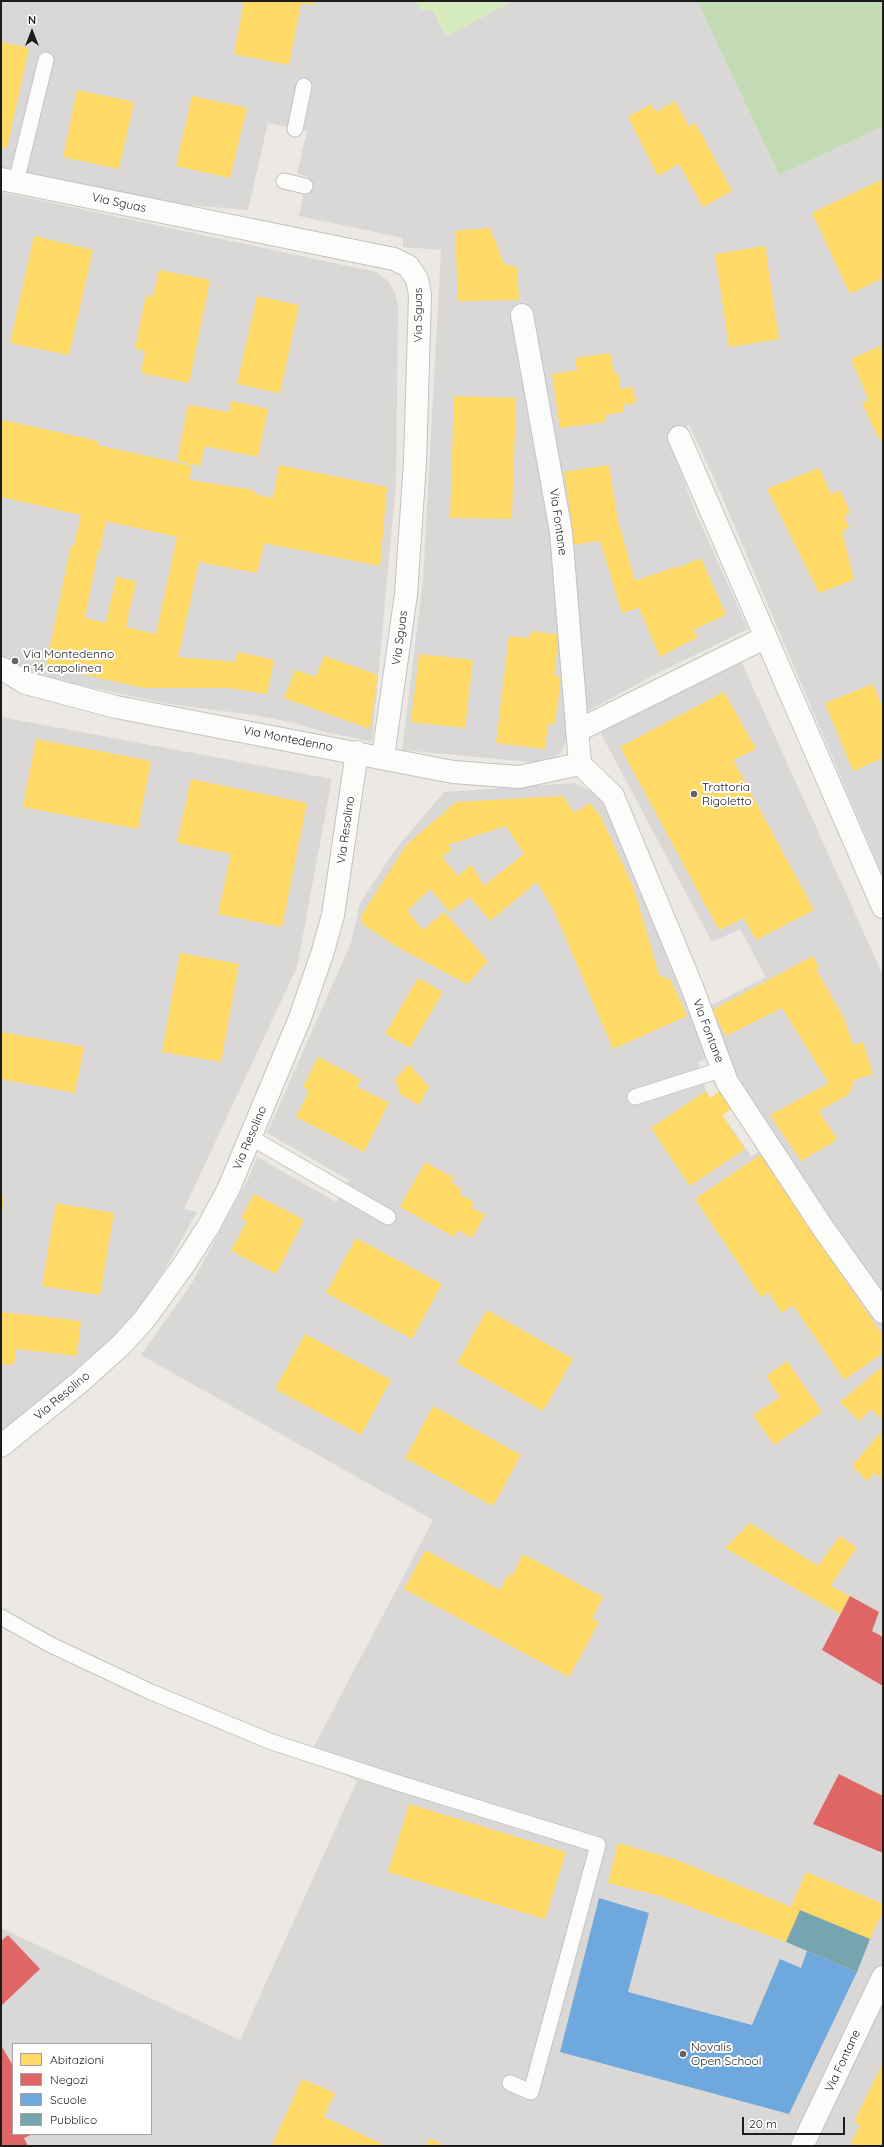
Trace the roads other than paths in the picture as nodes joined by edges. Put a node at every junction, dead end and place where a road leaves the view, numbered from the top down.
1 (46, 60) dead end
2 (304, 86) dead end
3 (295, 129) dead end
4 (8, 180) edge
5 (284, 181) dead end
6 (305, 186) dead end
7 (522, 315) dead end
8 (679, 437) dead end
9 (766, 637) junction
10 (1, 668) edge
11 (577, 731) junction
12 (357, 752) junction
13 (383, 757) junction
14 (580, 764) junction
15 (883, 907) edge
16 (722, 1069) junction
17 (634, 1097) dead end
18 (250, 1137) junction
19 (388, 1217) dead end
20 (883, 1312) edge
21 (1, 1446) edge
22 (1, 1617) edge
23 (883, 1977) edge
24 (510, 2083) dead end
25 (802, 2146) edge

1 - 4 lane
2 - 3 lane
4 - 13 street, Via Sguas
5 - 6 lane
7 - 11 street, Via Fontane
8 - 9 street
9 - 11 street
9 - 15 street
10 - 12 street, Via Montedenno
11 - 14 street, Via Fontane
12 - 13 street, Via Montedenno
12 - 18 street, Via Resolino
13 - 14 street, Via Montedenno
14 - 16 street, Via Fontane
16 - 17 lane
16 - 20 street, Via Fontane
18 - 19 lane
18 - 21 street, Via Resolino
22 - 24 lane
23 - 25 street, Via Fontane

